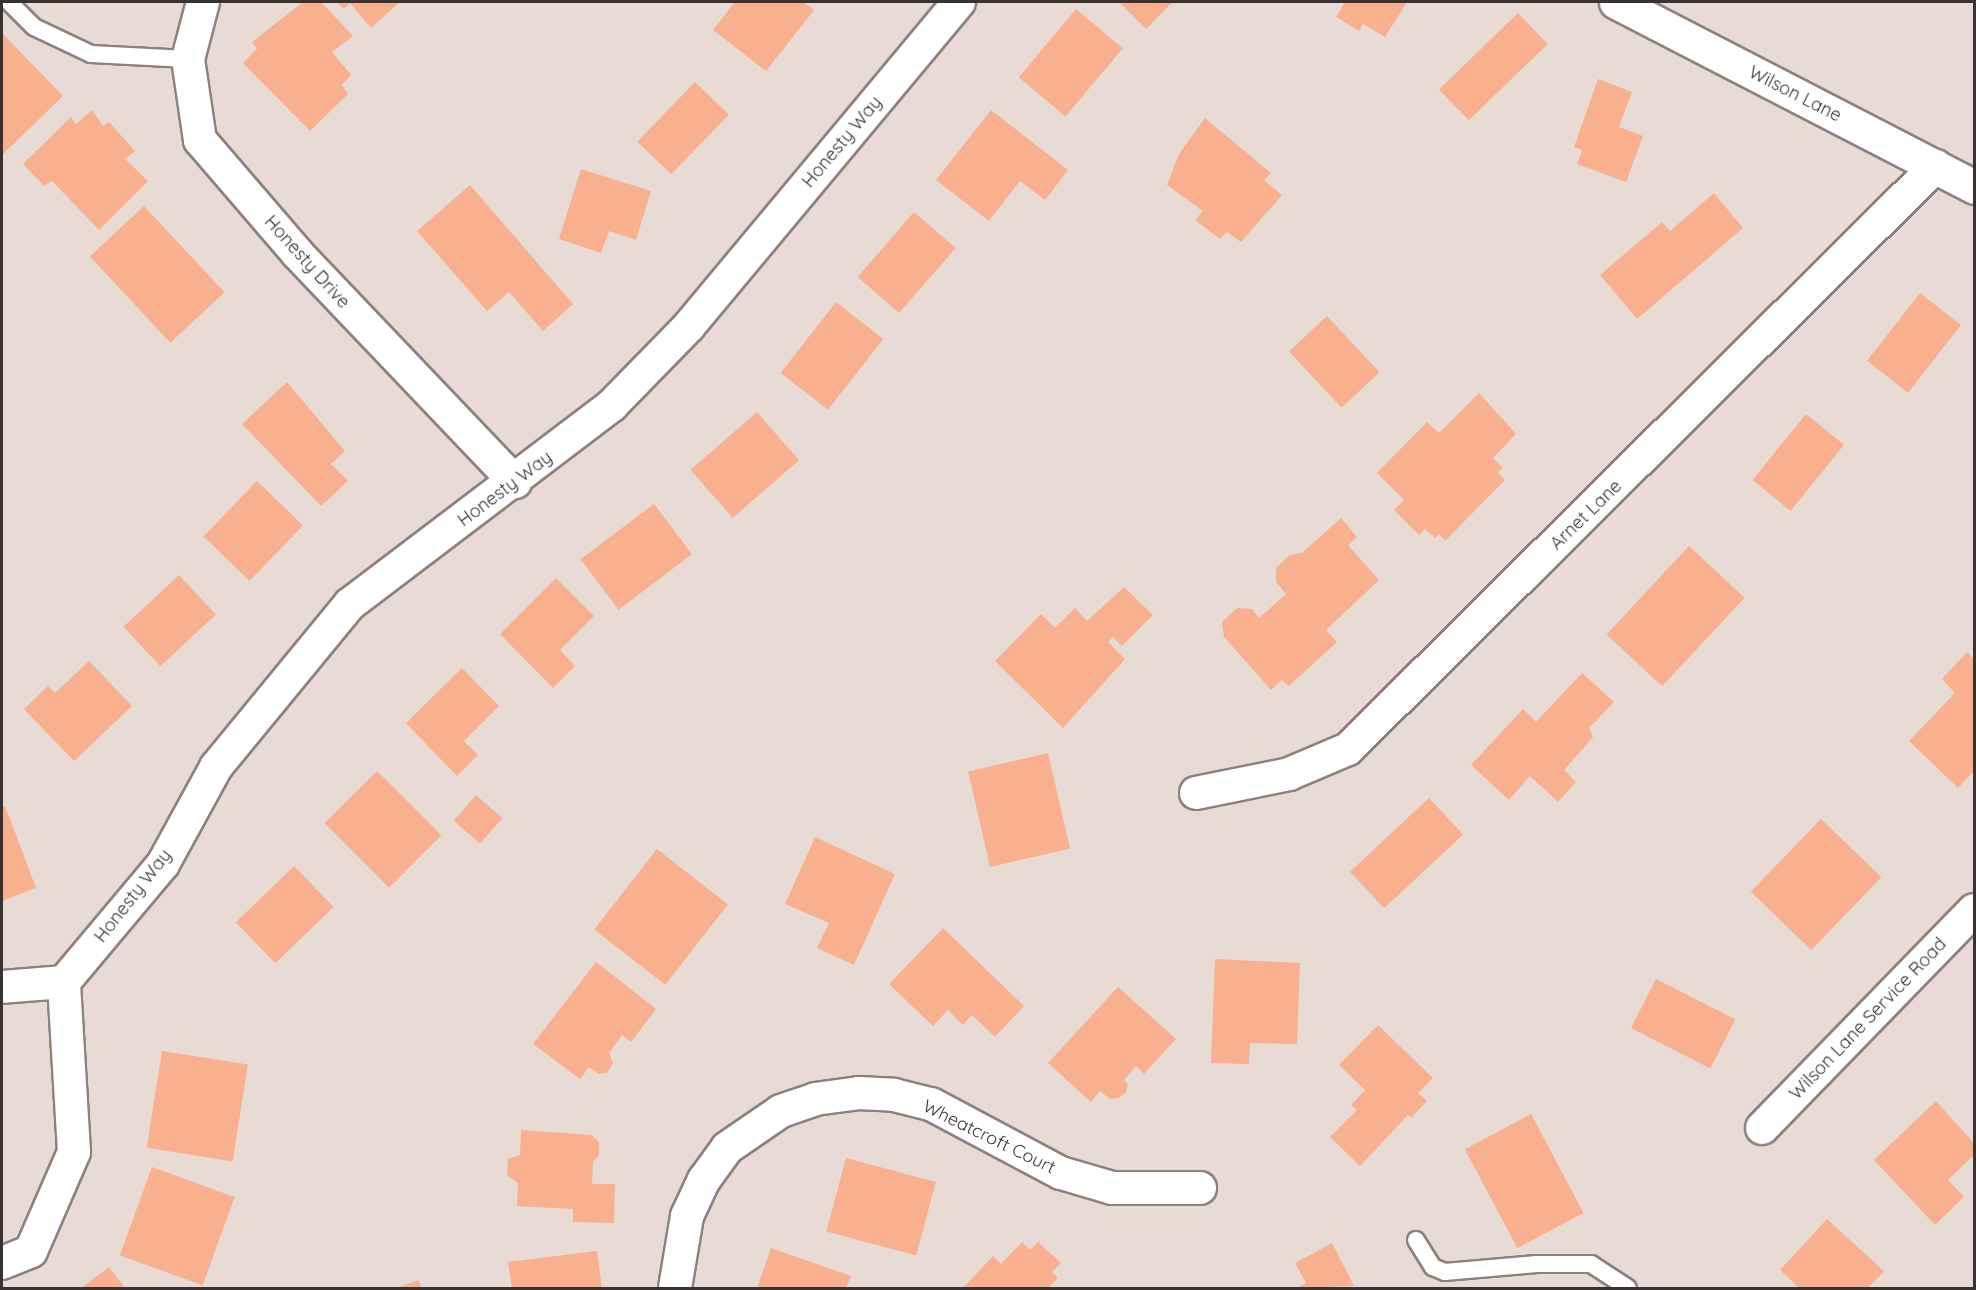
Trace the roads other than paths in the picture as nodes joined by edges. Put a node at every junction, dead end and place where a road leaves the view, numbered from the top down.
1 (9, 2) edge
2 (203, 2) edge
3 (959, 2) edge
4 (1616, 2) edge
5 (188, 59) junction
6 (1936, 166) junction
7 (1974, 187) edge
8 (515, 483) junction
9 (1196, 793) dead end
10 (1974, 910) edge
11 (64, 982) junction
12 (2, 987) edge
13 (1762, 1128) dead end
14 (1200, 1188) dead end
15 (1416, 1240) dead end
16 (2, 1263) edge
17 (675, 1288) edge
18 (1628, 1288) edge

1 - 5 lane
2 - 5 street, Honesty Drive
3 - 8 street, Honesty Way
4 - 6 main road, Wilson Lane
5 - 8 street, Honesty Drive
6 - 7 main road, Wilson Lane
6 - 9 street, Arnet Lane
8 - 11 street, Honesty Way
10 - 13 street, Wilson Lane Service Road
11 - 12 street
11 - 16 street
14 - 17 street, Wheatcroft Court
15 - 18 lane

